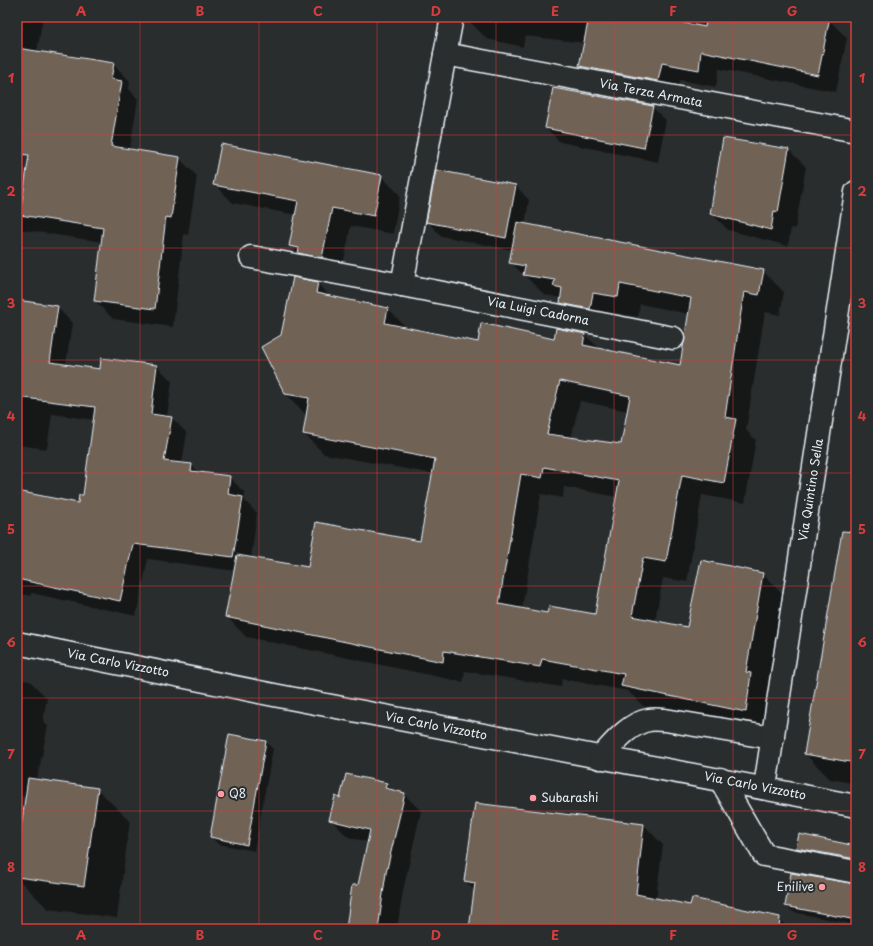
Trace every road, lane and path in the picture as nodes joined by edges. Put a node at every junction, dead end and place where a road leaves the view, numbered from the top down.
1 (452, 17) edge
2 (445, 54) junction
3 (856, 131) edge
4 (856, 192) edge
5 (251, 257) dead end
6 (402, 285) junction
7 (673, 338) dead end
8 (17, 643) edge
9 (773, 738) junction
10 (600, 758) junction
11 (720, 779) junction
12 (765, 787) junction
13 (856, 806) edge
14 (856, 872) edge

1 - 2 street
2 - 3 street, Via Terza Armata
2 - 6 street
4 - 9 street, Via Quintino Sella
5 - 6 street, Via Luigi Cadorna
6 - 7 street, Via Luigi Cadorna
8 - 10 street, Via Carlo Vizzotto
9 - 10 street
9 - 12 street, Via Quintino Sella
10 - 11 street, Via Carlo Vizzotto
11 - 12 street, Via Carlo Vizzotto
11 - 14 street
12 - 13 street, Via Carlo Vizzotto

